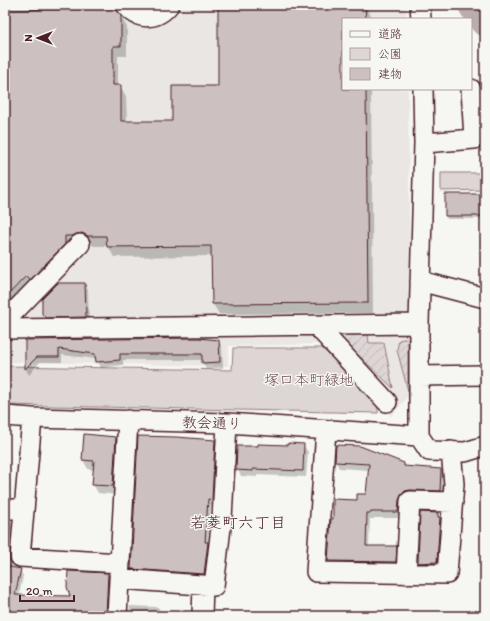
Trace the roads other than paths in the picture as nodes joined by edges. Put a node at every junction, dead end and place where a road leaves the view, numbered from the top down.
1 (126, 5) edge
2 (168, 5) edge
3 (420, 5) edge
4 (421, 18) edge
5 (423, 90) edge
6 (471, 90) edge
7 (424, 143) junction
8 (80, 244) dead end
9 (420, 281) junction
10 (485, 298) edge
11 (5, 321) edge
12 (419, 324) junction
13 (316, 325) junction
14 (5, 329) edge
15 (485, 375) edge
16 (419, 376) junction
17 (387, 402) dead end
18 (5, 416) edge
19 (32, 418) junction
20 (128, 420) junction
21 (226, 423) junction
22 (326, 430) junction
23 (419, 436) junction
24 (485, 446) edge
25 (451, 451) junction
26 (453, 502) junction
27 (5, 508) edge
28 (24, 510) junction
29 (120, 571) junction
30 (406, 574) junction
31 (204, 585) junction
32 (117, 616) edge
33 (202, 616) edge

1 - 2 street
3 - 4 street
5 - 7 street
6 - 7 street
7 - 9 street
8 - 11 street
9 - 10 street
9 - 12 street
12 - 13 street
12 - 16 street
13 - 14 street
13 - 17 street
15 - 16 street
16 - 23 street
18 - 19 street, 教会通り
19 - 20 street, 教会通り
19 - 28 street
20 - 21 street, 教会通り
20 - 29 street
21 - 22 street, 教会通り
21 - 31 street
22 - 23 street, 教会通り
22 - 30 street
23 - 25 street
24 - 25 street
25 - 26 street
26 - 30 street
26 - 30 street
27 - 28 street
28 - 29 street
29 - 31 street
29 - 32 street
31 - 33 street

